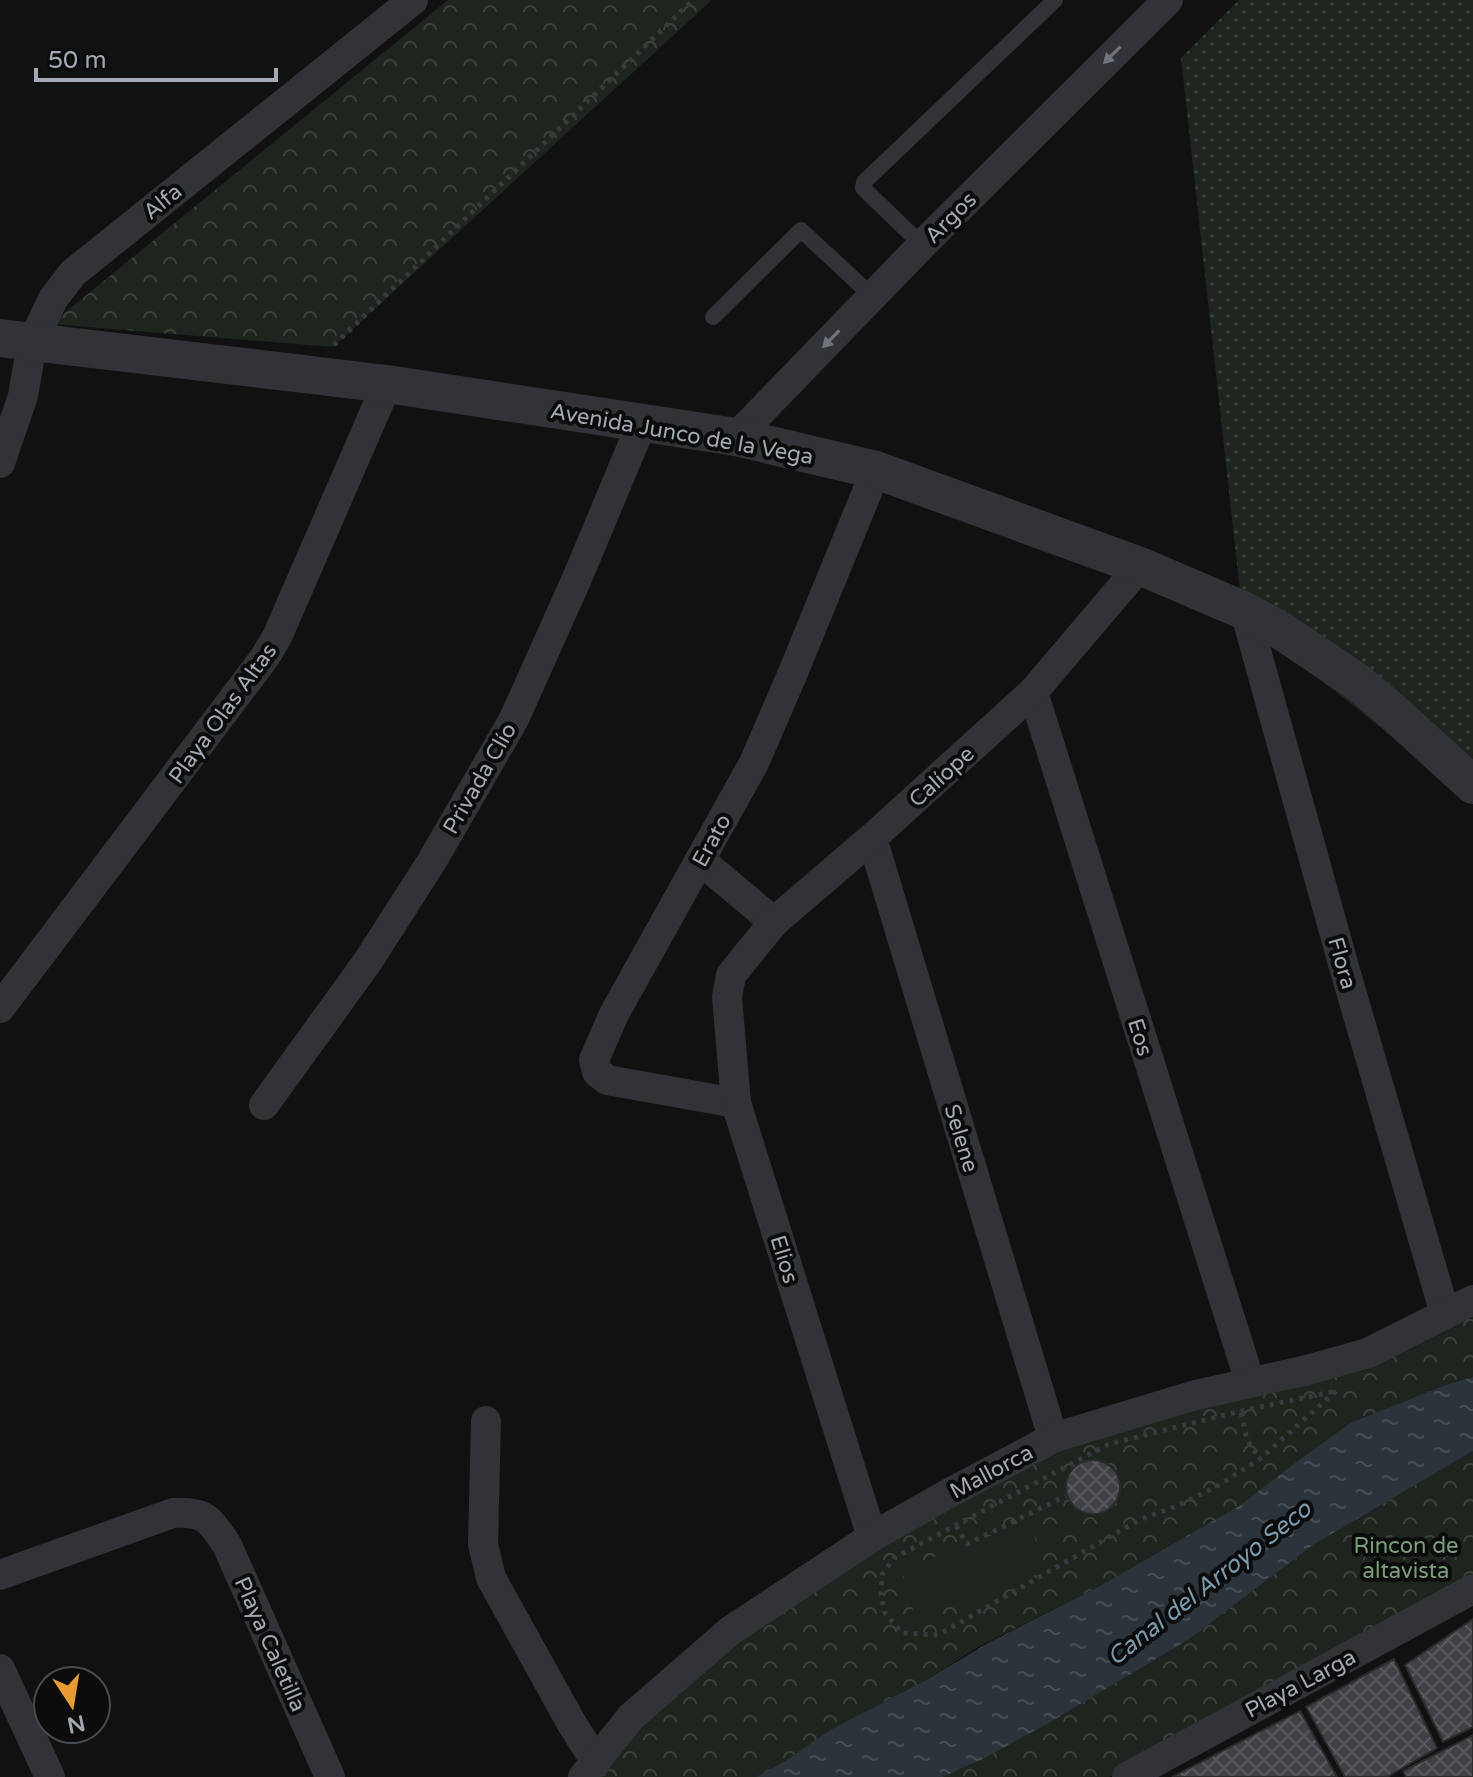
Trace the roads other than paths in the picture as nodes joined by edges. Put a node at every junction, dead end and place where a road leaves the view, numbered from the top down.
1 (413, 0) edge
2 (1055, 0) edge
3 (1168, 0) edge
4 (922, 245) junction
5 (872, 296) junction
6 (713, 317) dead end
7 (16, 341) edge
8 (387, 384) junction
9 (642, 423) junction
10 (736, 437) junction
11 (0, 463) edge
12 (876, 470) junction
13 (1140, 566) junction
14 (1245, 611) junction
15 (1033, 692) junction
16 (1473, 785) edge
17 (872, 838) junction
18 (700, 860) junction
19 (774, 922) junction
20 (731, 975) joint
21 (0, 1008) edge
22 (736, 1103) junction
23 (264, 1105) dead end
24 (1473, 1300) edge
25 (1445, 1314) junction
26 (1241, 1393) junction
27 (486, 1421) dead end
28 (1053, 1438) junction
29 (872, 1537) junction
30 (0, 1575) edge
31 (1473, 1589) edge
32 (0, 1669) edge
33 (589, 1769) edge
34 (50, 1777) edge
35 (330, 1777) edge
36 (1127, 1777) edge

1 - 7 street, Alfa
2 - 4 lane
3 -> 4 street, Argos
4 - 5 street, Argos
5 - 6 lane
5 -> 10 street, Argos
7 - 8 street, Avenida Junco de la Vega
7 - 11 street, Alfa
8 - 9 street, Avenida Junco de la Vega
8 - 21 street, Playa Olas Altas
9 - 10 street, Avenida Junco de la Vega
9 - 23 street, Privada Clío
10 - 12 street, Avenida Junco de la Vega
12 - 13 street, Avenida Junco de la Vega
12 - 18 street, Erato
13 - 14 street, Avenida Junco de la Vega
13 - 15 street, Calíope
14 - 16 street, Avenida Junco de la Vega
14 - 25 street, Flora
15 - 17 street, Calíope
15 - 26 street, Eos
17 - 19 street, Calíope
17 - 28 street, Selene
18 - 19 street
18 - 22 street, Erato
19 - 20 street, Calíope
20 - 22 street, Elios
22 - 29 street, Elios
24 - 25 street, Mallorca
25 - 26 street, Mallorca
26 - 28 street, Mallorca
27 - 33 street
28 - 29 street, Mallorca
29 - 33 street, Mallorca
30 - 35 street, Playa Caletilla
31 - 36 street, Playa Larga
32 - 34 street

